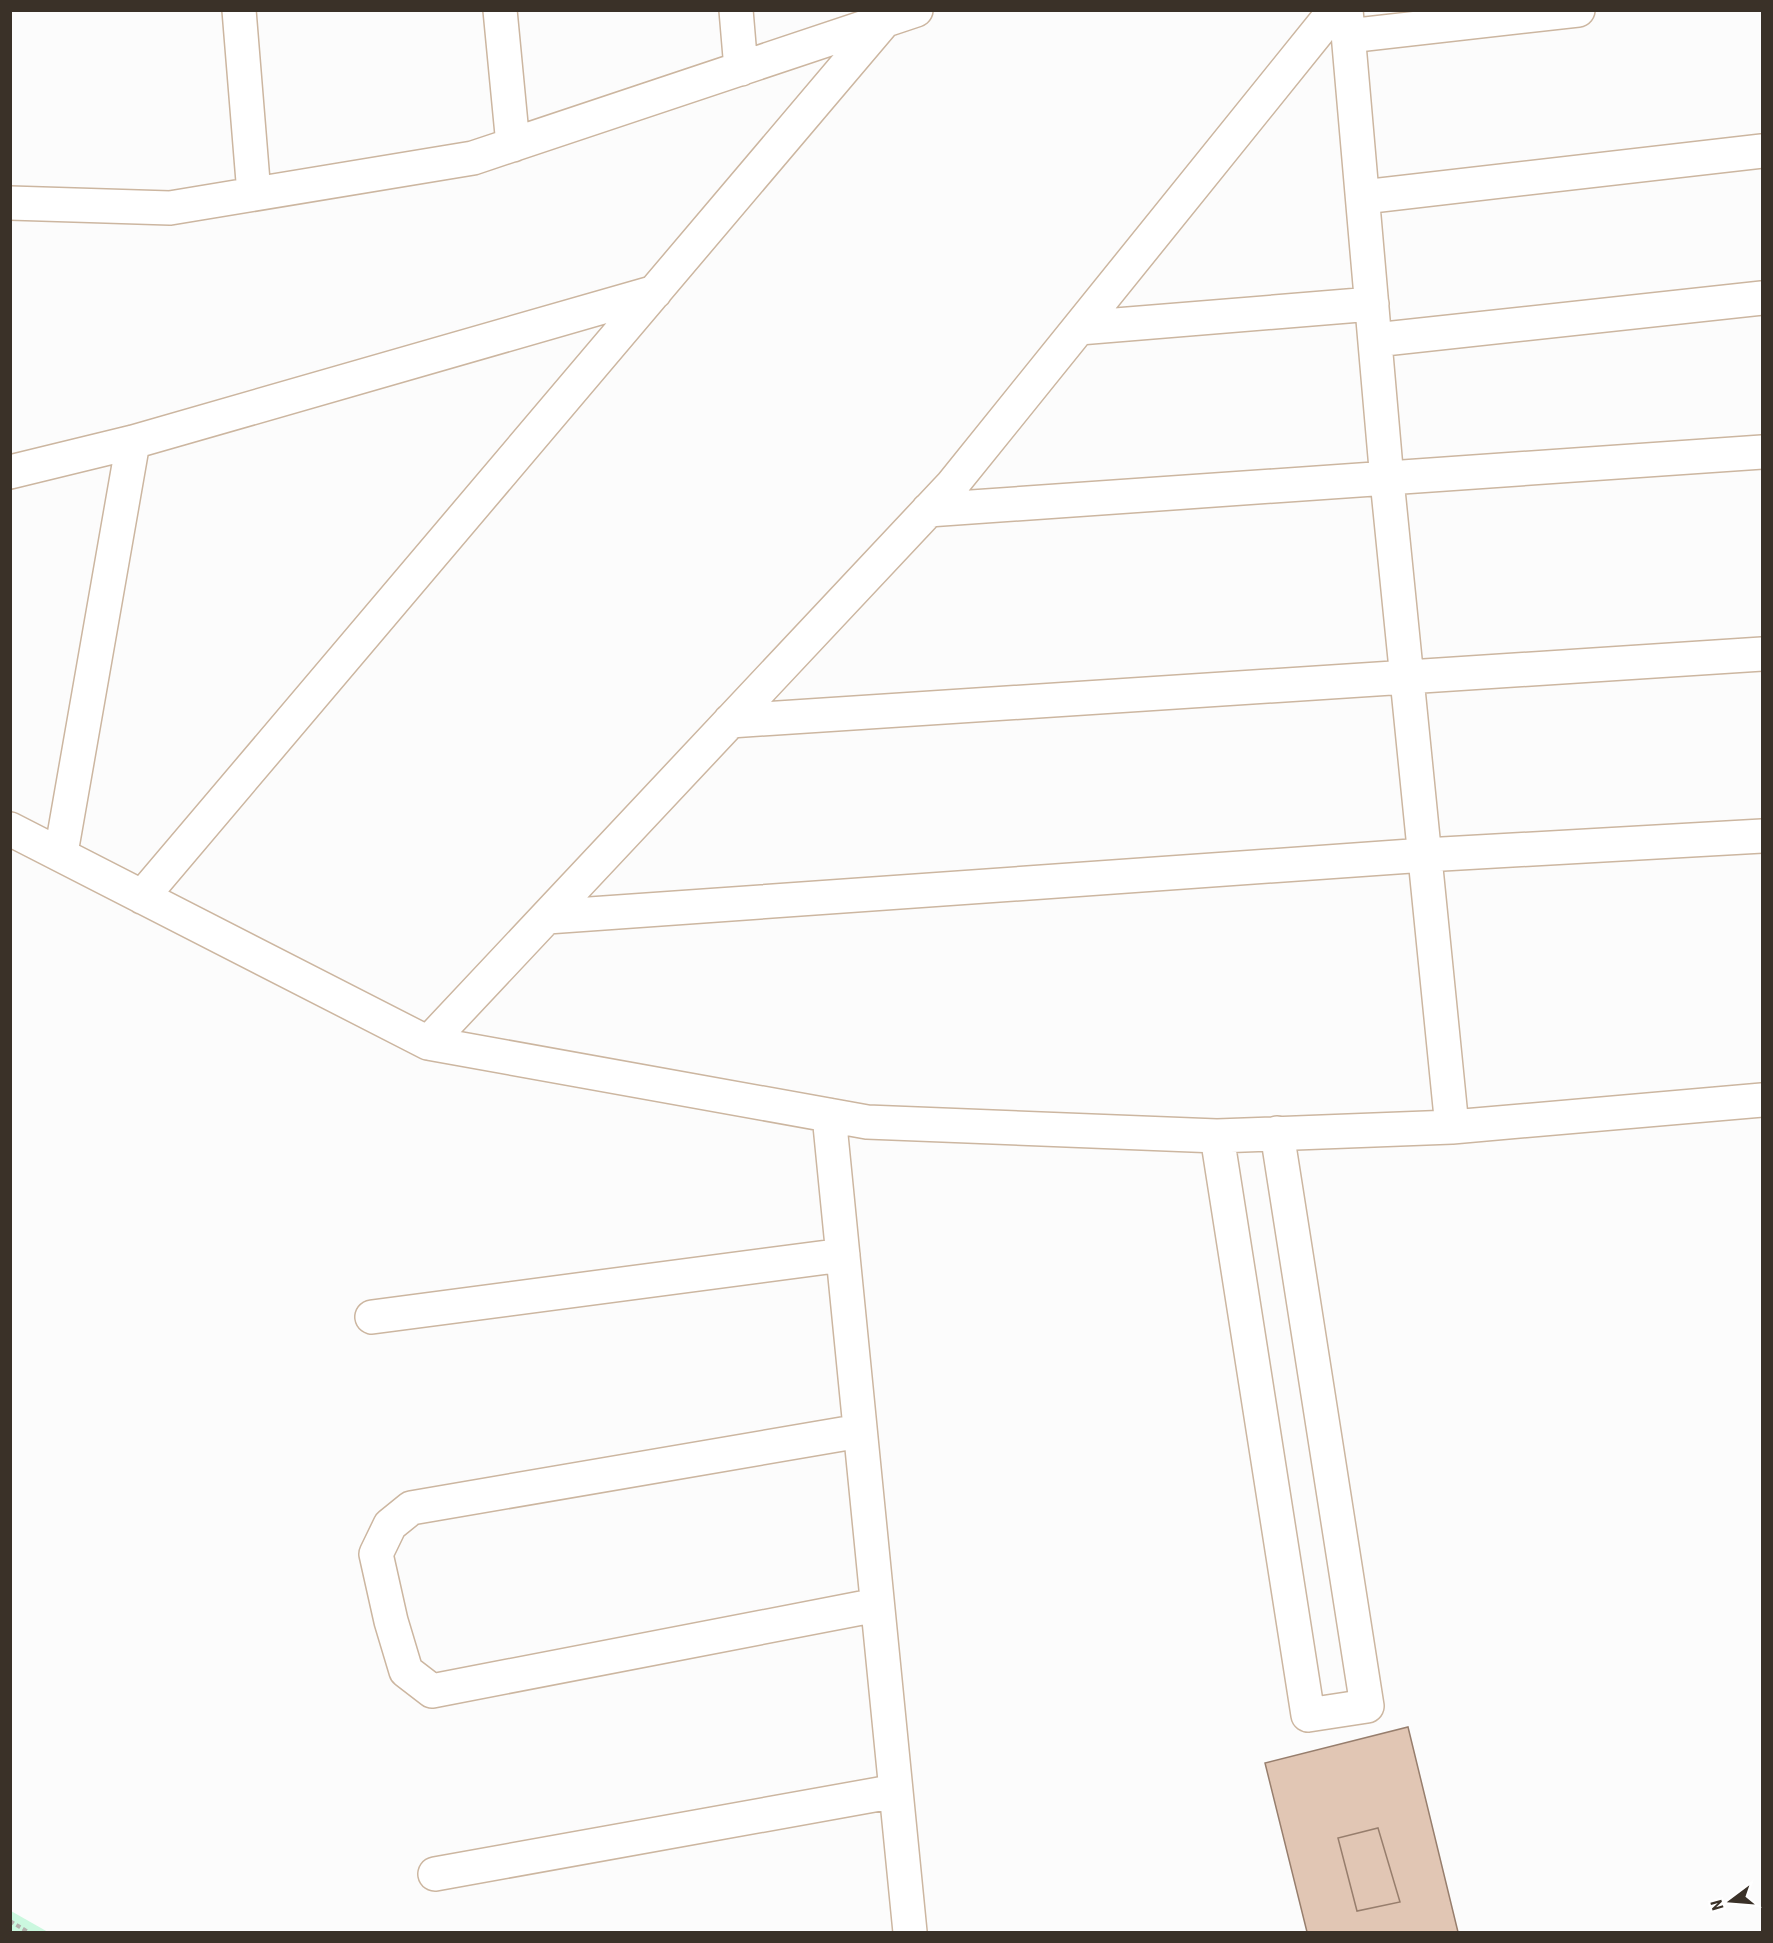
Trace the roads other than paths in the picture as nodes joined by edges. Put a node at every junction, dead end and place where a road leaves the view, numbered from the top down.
1 (239, 10) edge
2 (500, 10) edge
3 (736, 10) edge
4 (916, 10) edge
5 (1578, 10) edge
6 (1343, 19) edge
7 (884, 21) junction
8 (741, 69) junction
9 (513, 145) junction
10 (1762, 151) edge
11 (254, 194) junction
12 (1363, 197) junction
13 (10, 203) edge
14 (655, 292) junction
15 (1762, 298) edge
16 (1372, 304) junction
17 (1079, 328) junction
18 (1375, 340) junction
19 (133, 442) junction
20 (1762, 452) edge
21 (10, 472) edge
22 (1387, 480) junction
23 (928, 510) junction
24 (1762, 654) edge
25 (1407, 677) junction
26 (730, 721) junction
27 (10, 829) edge
28 (1762, 836) edge
29 (61, 853) junction
30 (1425, 855) junction
31 (142, 897) junction
32 (547, 917) junction
33 (428, 1043) junction
34 (1762, 1101) edge
35 (829, 1115) junction
36 (1452, 1127) junction
37 (1277, 1133) junction
38 (1216, 1136) junction
39 (843, 1255) junction
40 (372, 1317) dead end
41 (860, 1431) junction
42 (877, 1605) junction
43 (896, 1791) junction
44 (435, 1874) dead end
45 (910, 1932) edge

1 - 11 street
2 - 9 street
3 - 8 street
4 - 7 street
5 - 6 street
6 - 12 street
6 - 17 street
7 - 8 street
7 - 14 street
8 - 9 street
9 - 11 street
10 - 12 street
11 - 13 street
12 - 16 street
14 - 19 street
14 - 31 street
15 - 18 street
16 - 17 street
16 - 18 street
17 - 23 street
18 - 22 street
19 - 21 street
19 - 29 street
20 - 22 street
22 - 23 street
22 - 25 street
23 - 26 street
24 - 25 street
25 - 26 street
25 - 30 street
26 - 32 street
27 - 29 street
28 - 30 street
29 - 31 street
30 - 32 street
30 - 36 street
31 - 33 street
32 - 33 street
33 - 35 street
34 - 36 street
35 - 38 street
35 - 39 street
36 - 37 street
37 - 38 street
37 - 38 street
39 - 40 street
39 - 41 street
41 - 42 street
41 - 42 street
42 - 43 street
43 - 44 street
43 - 45 street

